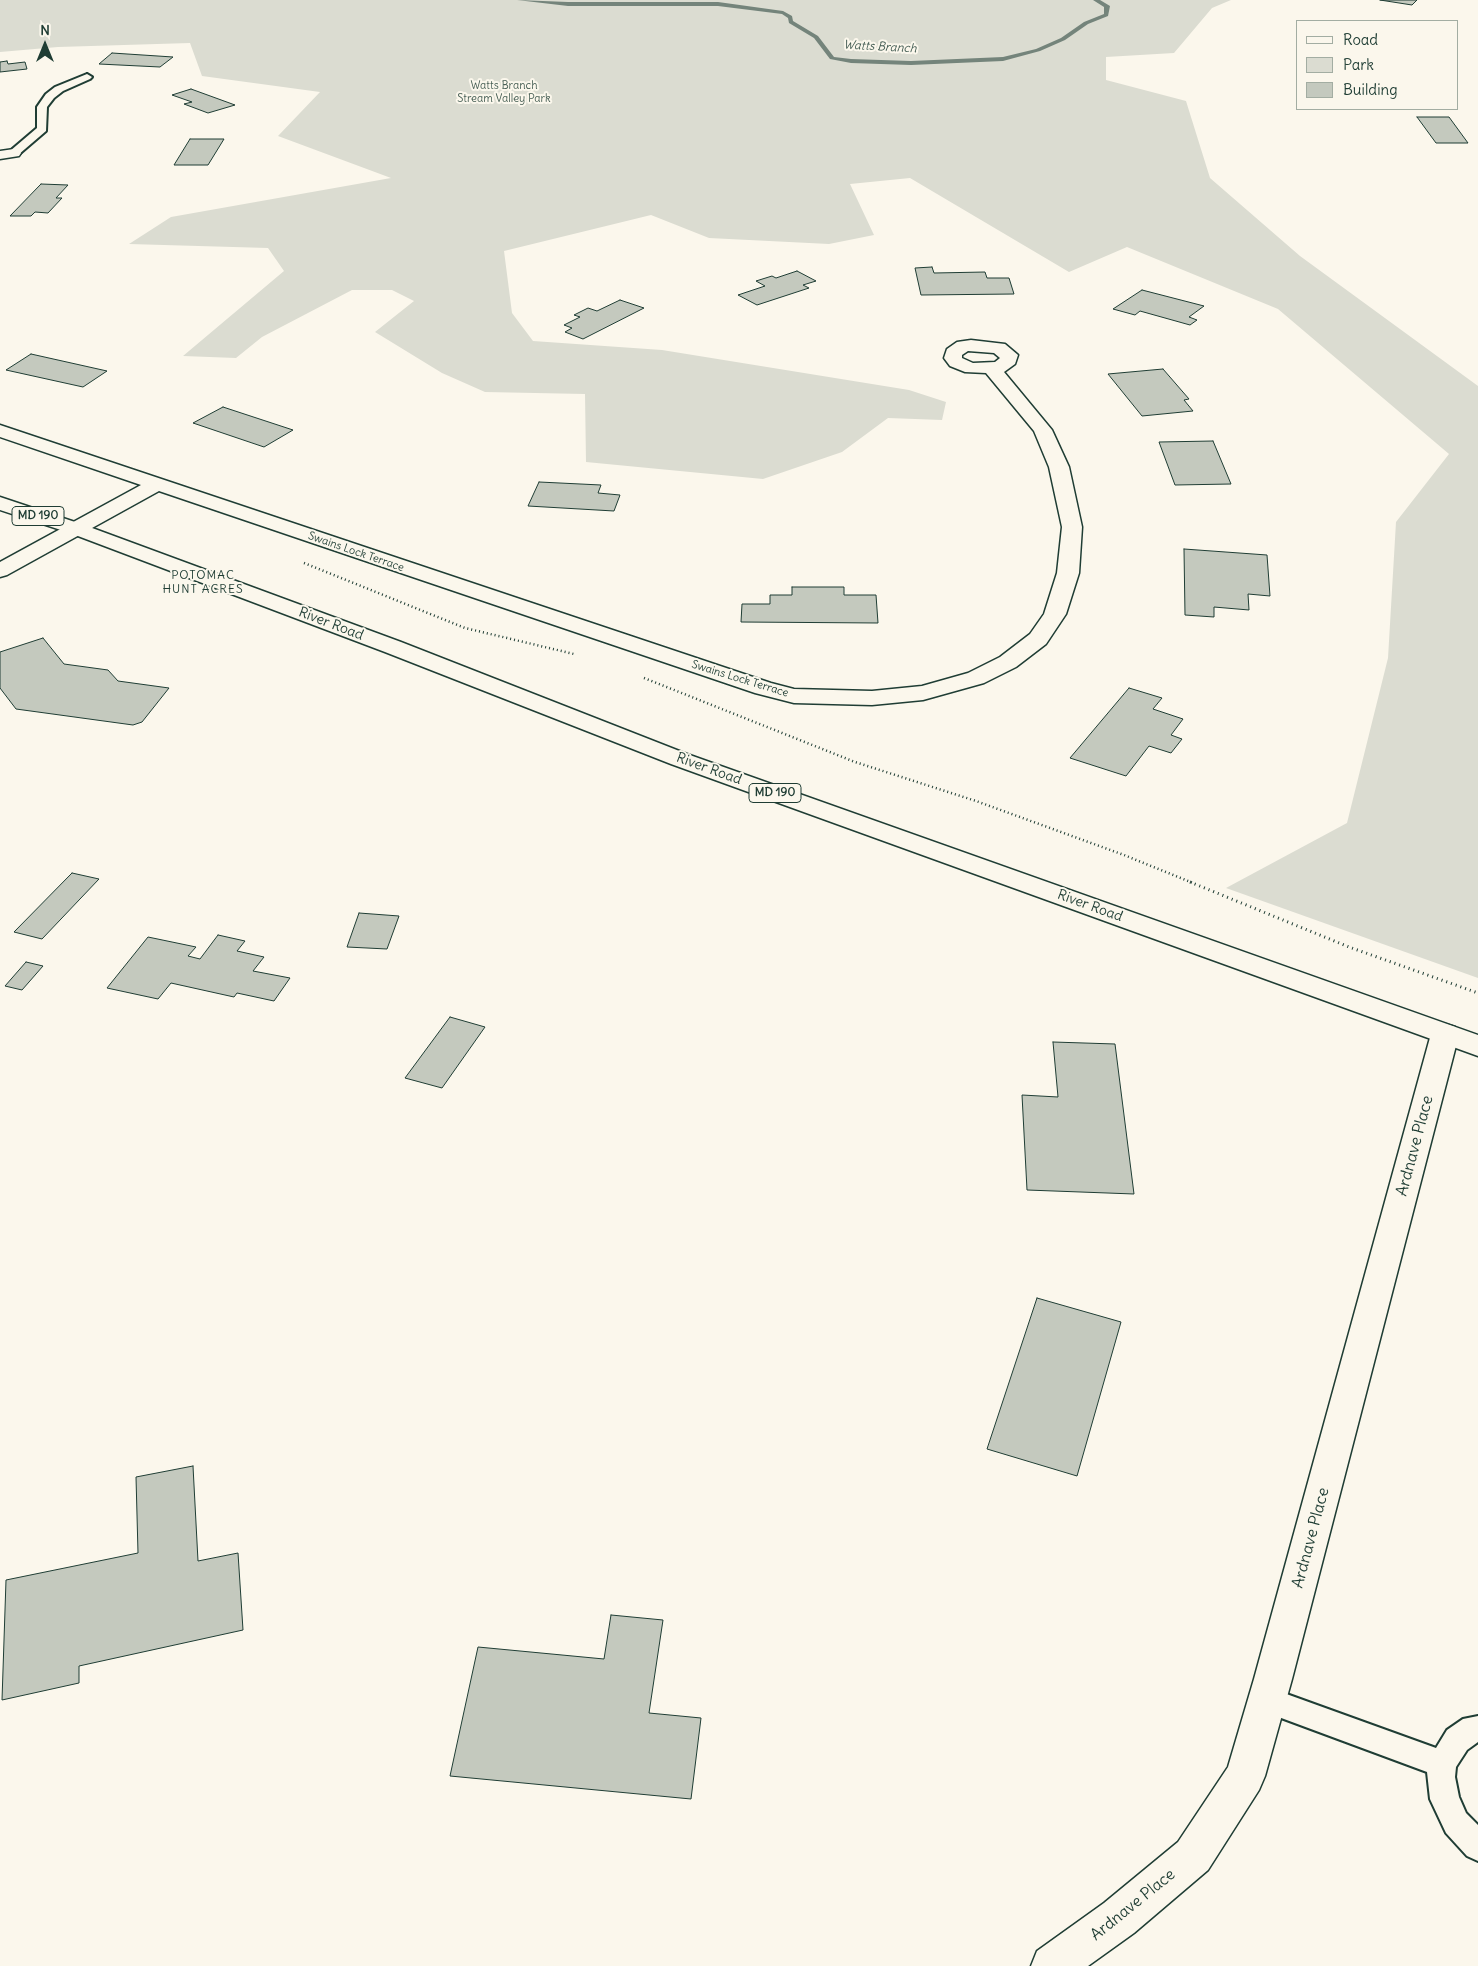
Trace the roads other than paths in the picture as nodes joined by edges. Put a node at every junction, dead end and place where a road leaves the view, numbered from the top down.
1 (87, 77) dead end
2 (7, 154) edge
3 (991, 368) dead end
4 (0, 431) edge
5 (156, 485) junction
6 (0, 503) edge
7 (77, 529) junction
8 (0, 571) edge
9 (1445, 1034) junction
10 (1478, 1046) edge
11 (1267, 1700) junction
12 (1478, 1729) edge
13 (1442, 1764) junction
14 (1478, 1846) edge
15 (1052, 1966) edge

1 - 2 lane
3 - 5 street, Swains Lock Terrace
4 - 5 street, Swains Lock Terrace
5 - 7 street
6 - 7 street, River Road / MD 190
7 - 8 street
7 - 9 street, River Road / MD 190
9 - 10 street, River Road / MD 190
9 - 11 street, Ardnave Place
11 - 13 lane
11 - 15 street, Ardnave Place
12 - 13 lane
13 - 14 lane

